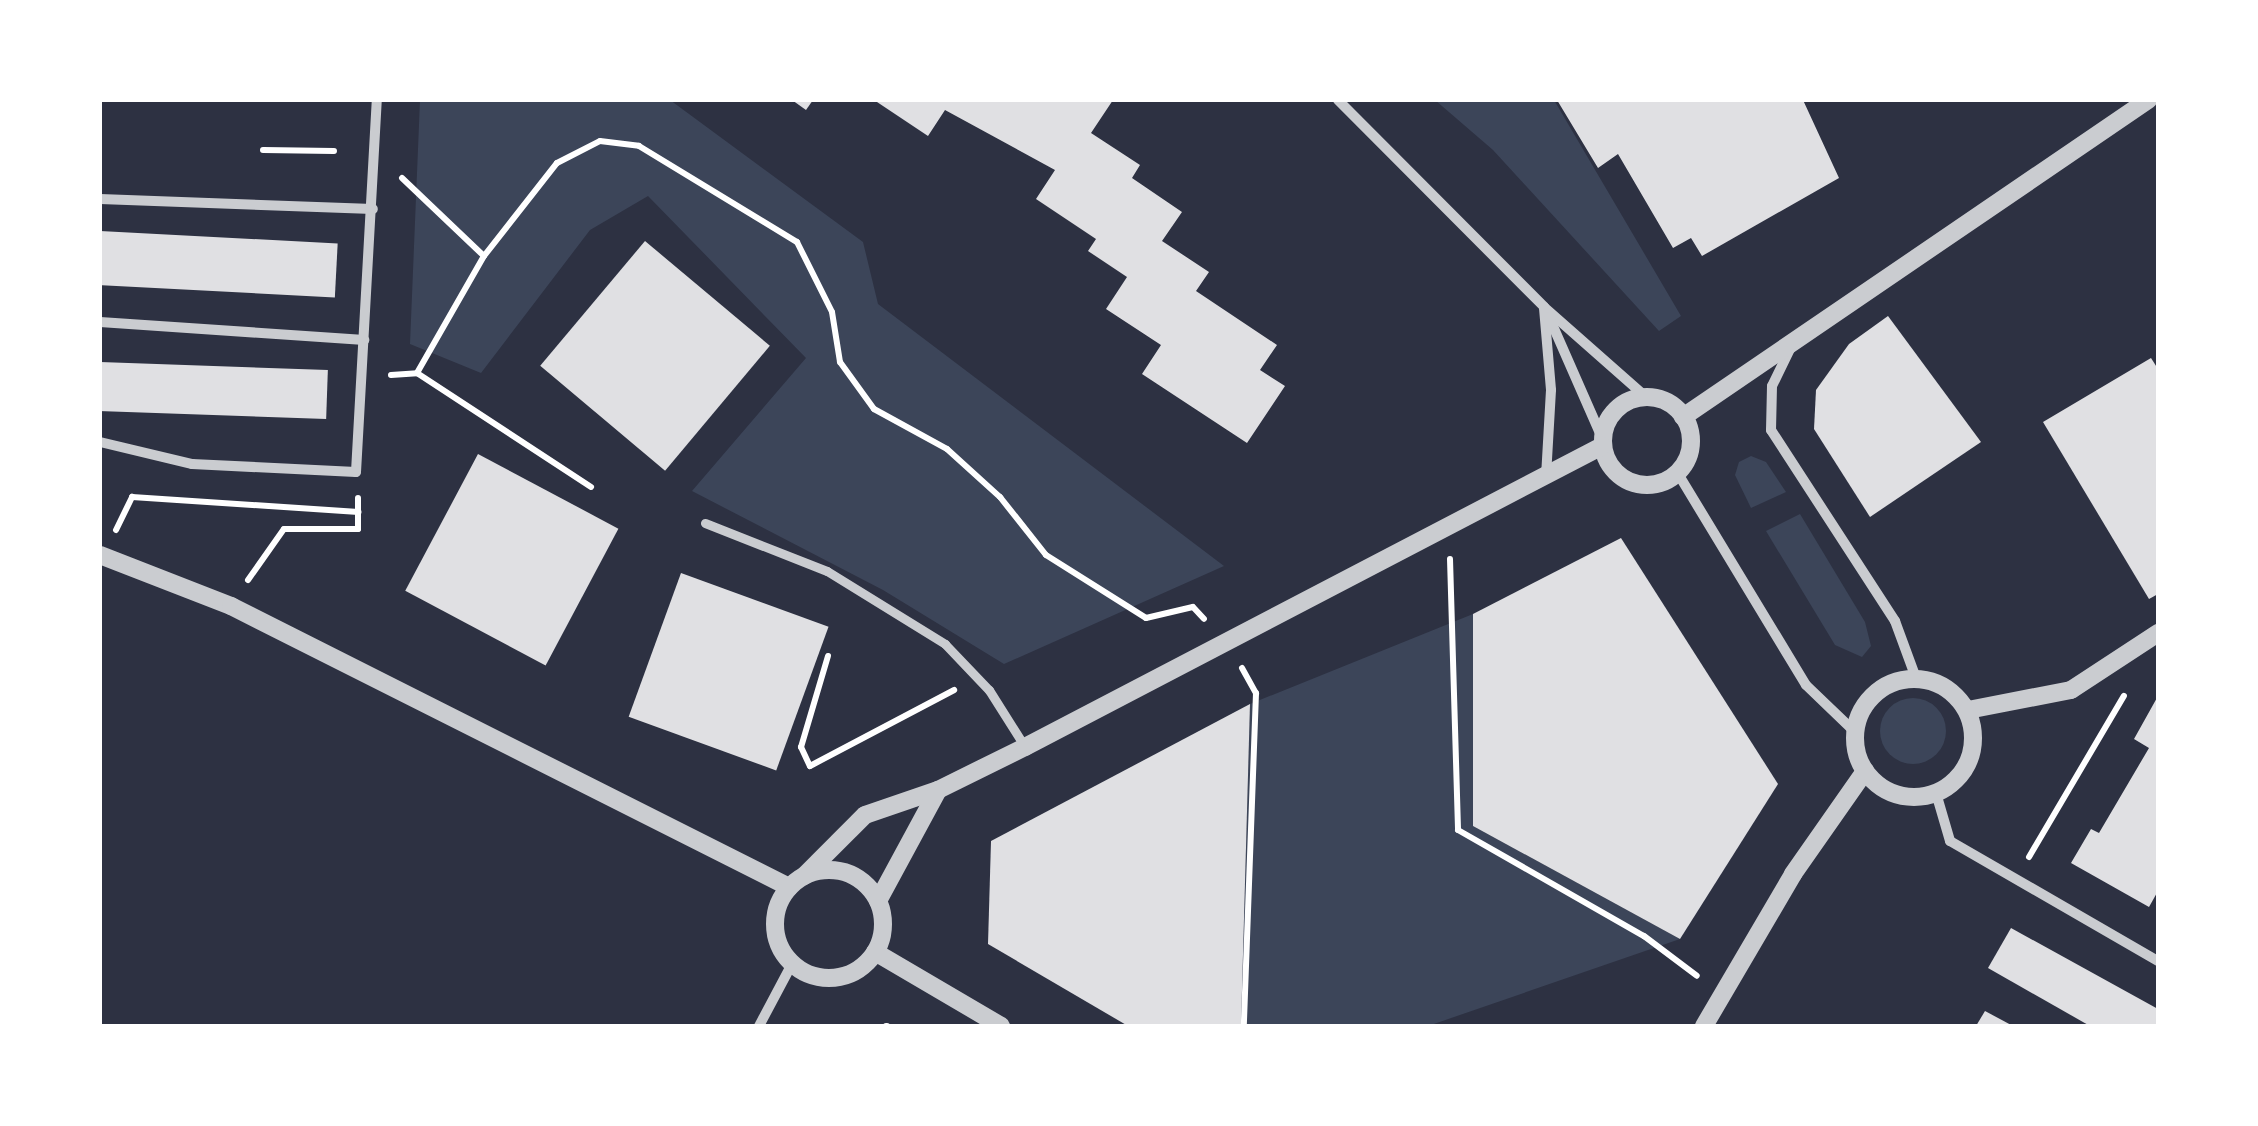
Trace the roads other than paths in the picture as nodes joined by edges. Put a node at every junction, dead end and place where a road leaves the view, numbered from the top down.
1 (378, 100) edge
2 (1338, 100) edge
3 (2148, 100) edge
4 (100, 199) edge
5 (373, 208) junction
6 (1544, 308) junction
7 (100, 322) edge
8 (364, 340) junction
9 (1791, 346) junction
10 (1646, 397) junction
11 (1684, 417) junction
12 (100, 442) edge
13 (1602, 442) junction
14 (1677, 472) junction
15 (1546, 476) junction
16 (705, 524) dead end
17 (101, 556) edge
18 (2158, 632) edge
19 (1916, 678) junction
20 (1968, 710) junction
21 (1854, 732) junction
22 (1025, 747) junction
23 (1866, 772) junction
24 (938, 790) junction
25 (1936, 793) junction
26 (796, 882) junction
27 (878, 901) junction
28 (875, 952) junction
29 (2158, 961) edge
30 (792, 964) junction
31 (760, 1026) edge
32 (1000, 1026) edge
33 (1704, 1026) edge

1 - 5 street
2 - 6 street
3 - 9 street
4 - 5 street
5 - 8 street
6 - 10 street
6 - 13 street
6 - 15 street
7 - 8 street
8 - 12 street
9 - 11 street
9 - 19 street
10 - 11 street
10 - 13 street
11 - 14 street
13 - 14 street
13 - 15 street
14 - 21 street
15 - 22 street
16 - 22 street
17 - 26 street
18 - 20 street
19 - 20 street
19 - 21 street
20 - 25 street
21 - 23 street
22 - 24 street
23 - 25 street
23 - 33 street
24 - 26 street
24 - 27 street
25 - 29 street
26 - 27 street
26 - 30 street
27 - 28 street
28 - 30 street
28 - 32 street
30 - 31 street

